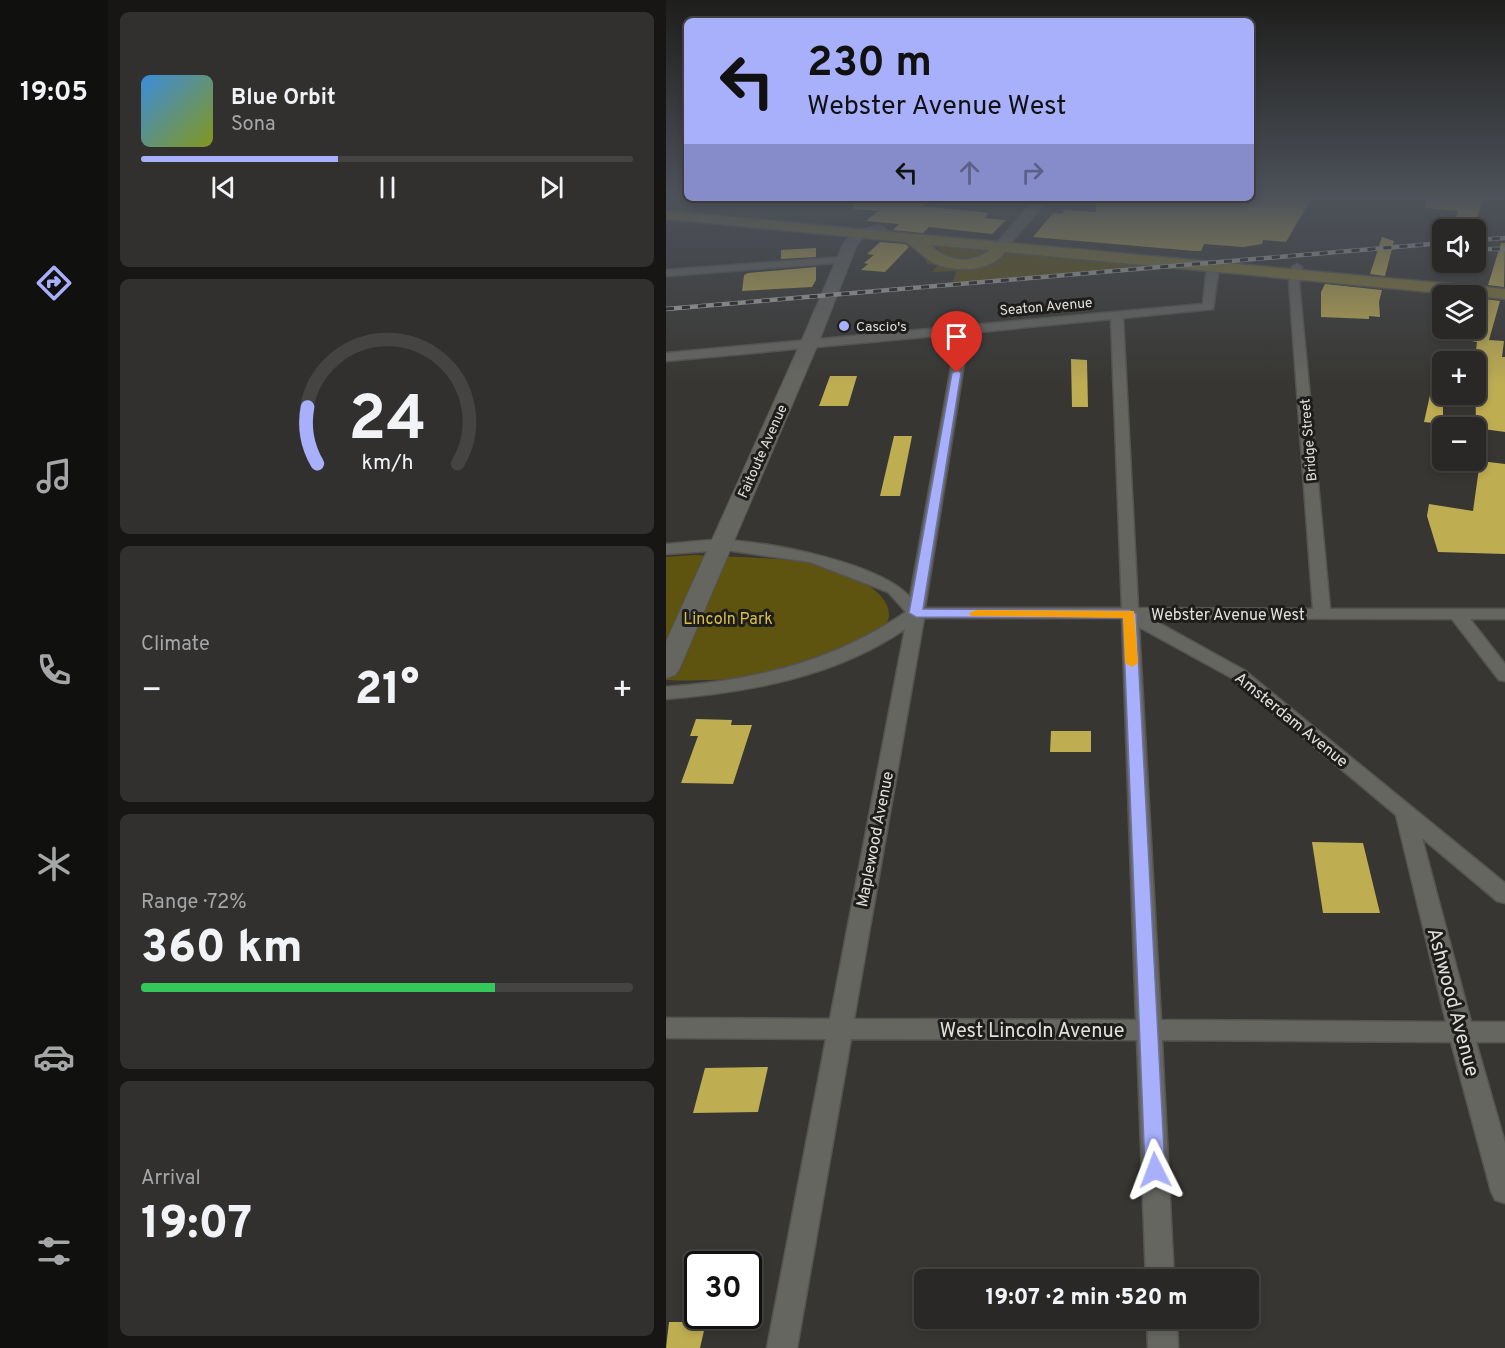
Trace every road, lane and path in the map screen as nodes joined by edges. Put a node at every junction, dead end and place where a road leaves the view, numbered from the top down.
1 (844, 260) joint
2 (942, 260) edge
3 (988, 260) edge
4 (1149, 260) edge
5 (1175, 260) edge
6 (1214, 267) junction
7 (1296, 271) junction
8 (666, 273) edge
9 (1505, 286) edge
10 (1505, 294) edge
11 (1117, 315) junction
12 (964, 328) junction
13 (809, 344) junction
14 (666, 357) edge
15 (720, 546) junction
16 (666, 549) edge
17 (916, 613) junction
18 (1456, 613) junction
19 (1130, 614) junction
20 (1322, 614) junction
21 (1505, 614) edge
22 (666, 670) edge
23 (1505, 676) edge
24 (666, 693) edge
25 (1405, 812) junction
26 (1505, 895) edge
27 (666, 1028) edge
28 (839, 1029) junction
29 (1148, 1030) junction
30 (1461, 1032) junction
31 (1505, 1032) edge
32 (1505, 1191) edge
33 (1159, 1269) edge
34 (1162, 1329) edge
35 (782, 1348) edge
36 (1163, 1348) edge

1 - 8 street
1 - 13 street, Faitoute Avenue
2 - 3 main road
4 - 6 main road
5 - 7 main road
6 - 7 main road
6 - 11 street, Seaton Avenue
7 - 9 main road
7 - 10 main road
7 - 20 street, Bridge Street
11 - 12 street, Seaton Avenue
11 - 19 street
12 - 13 street, Seaton Avenue
12 - 17 street, Maplewood Avenue
13 - 14 street, Seaton Avenue
13 - 15 street, Faitoute Avenue
15 - 16 street
15 - 17 street
15 - 22 street, Faitoute Avenue
17 - 19 street, Webster Avenue West
17 - 24 street
17 - 28 street, Maplewood Avenue
18 - 20 street, Webster Avenue West
18 - 21 street, Webster Avenue West
18 - 23 street
19 - 20 street, Webster Avenue West
19 - 25 street, Amsterdam Avenue
19 - 29 street
25 - 26 street, Amsterdam Avenue
25 - 30 street, Ashwood Avenue
27 - 28 street, West Lincoln Avenue
28 - 29 street, West Lincoln Avenue
28 - 35 street, Maplewood Avenue
29 - 30 street, West Lincoln Avenue
29 - 33 street
30 - 31 street, West Lincoln Avenue
30 - 32 street, Ashwood Avenue
34 - 36 street

